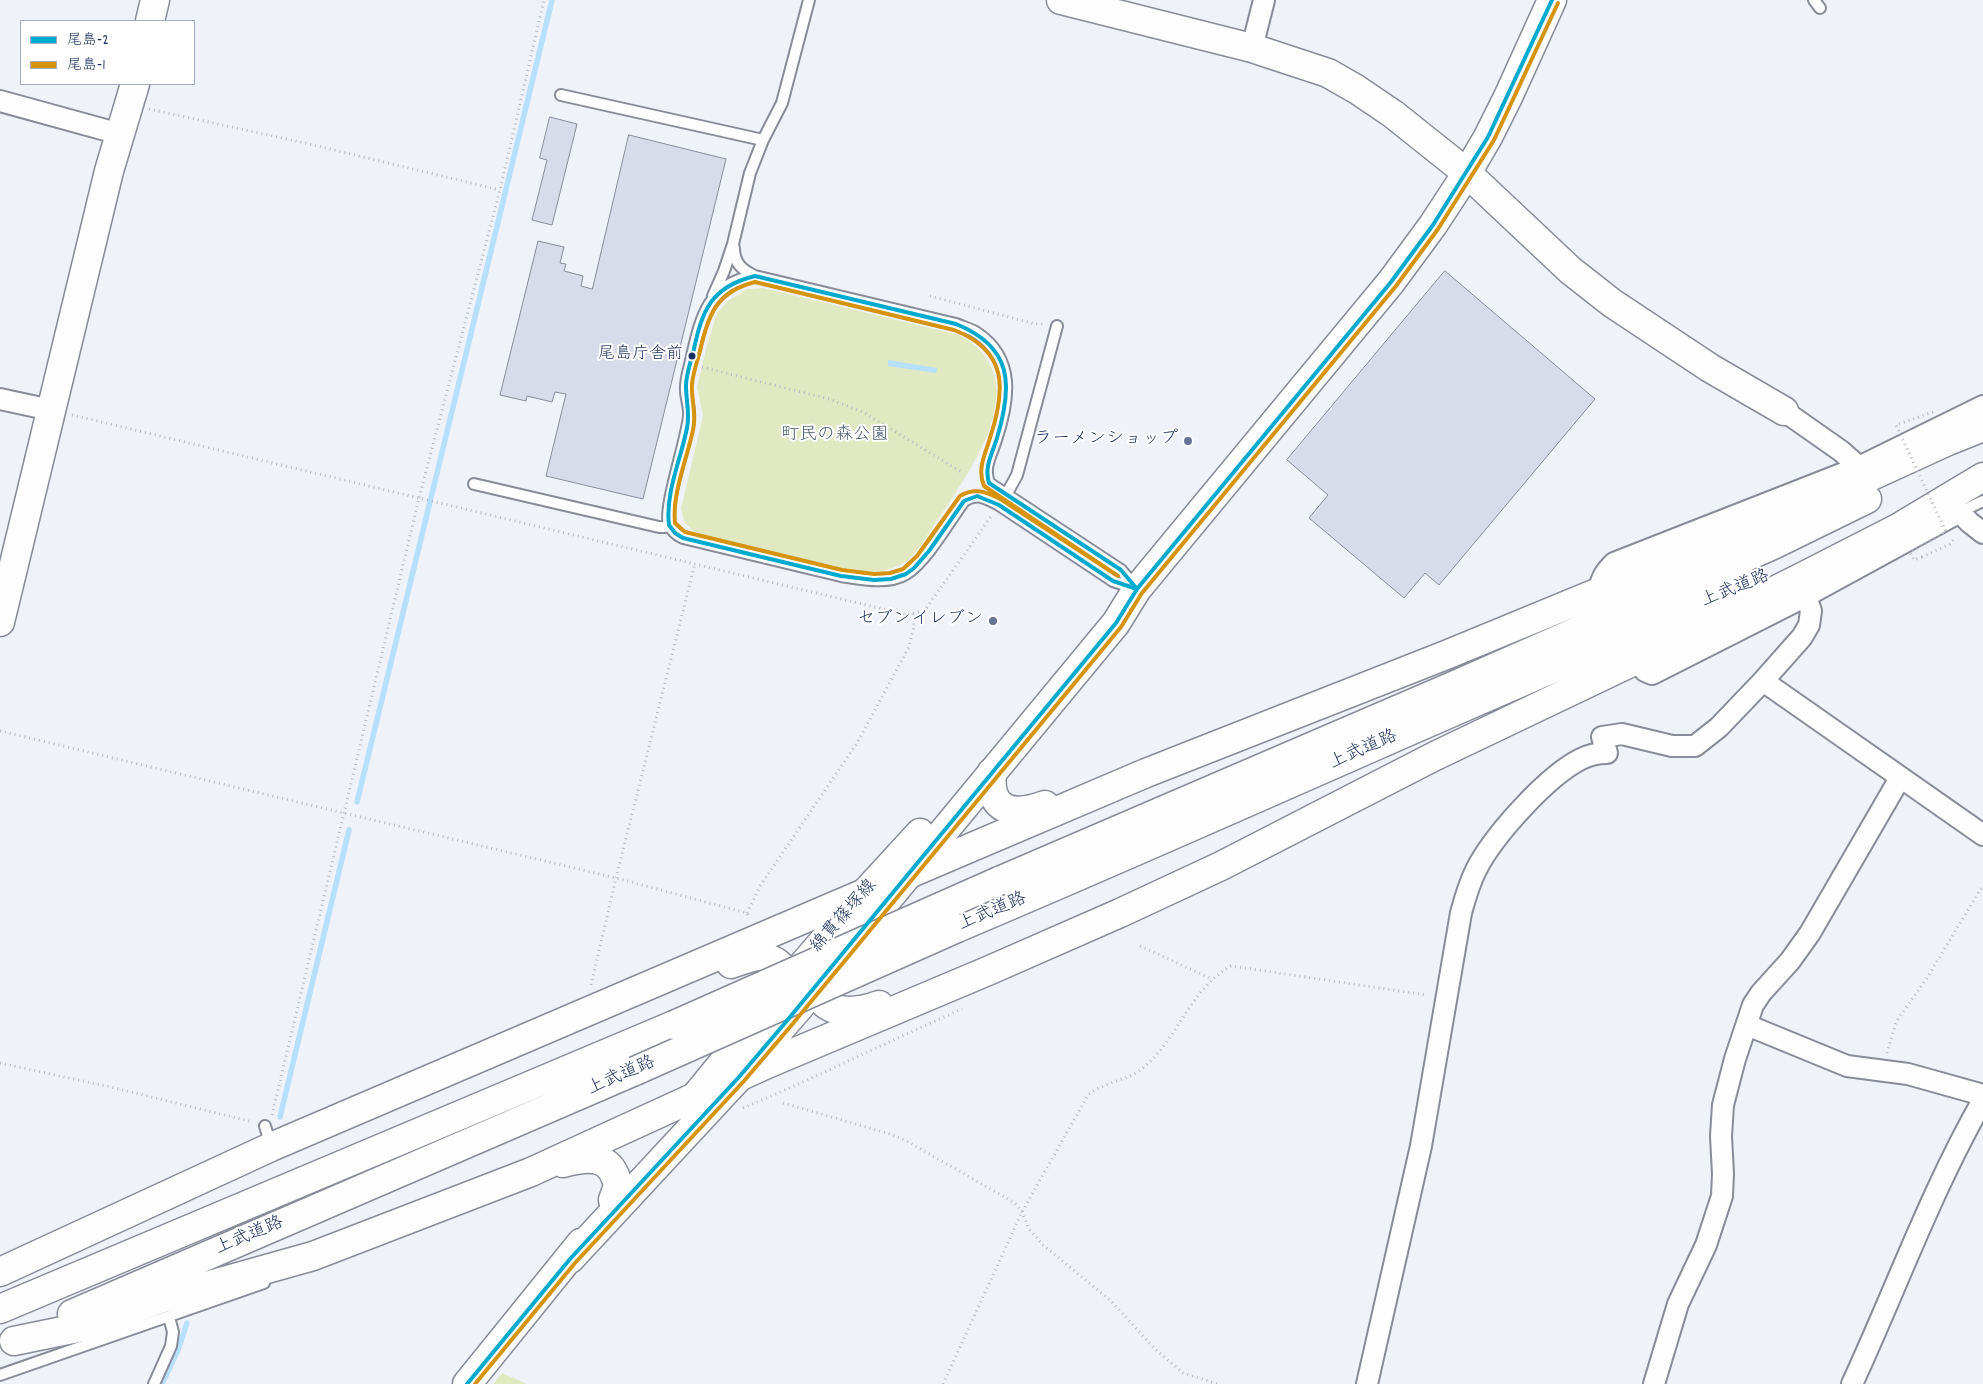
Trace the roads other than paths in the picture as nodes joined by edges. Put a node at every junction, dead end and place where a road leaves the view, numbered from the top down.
1 (155, 0) edge
2 (809, 0) edge
3 (1061, 0) edge
4 (1264, 0) edge
5 (1552, 0) edge
6 (150, 20) edge
7 (1252, 48) junction
8 (132, 94) edge
9 (560, 96) dead end
10 (0, 101) edge
11 (120, 134) junction
12 (763, 140) junction
13 (1468, 173) junction
14 (733, 244) junction
15 (755, 276) junction
16 (705, 310) junction
17 (1057, 326) road end
18 (0, 399) edge
19 (1983, 406) edge
20 (52, 410) junction
21 (1784, 412) joint
22 (1983, 427) edge
23 (1983, 443) edge
24 (1859, 467) junction
25 (1983, 476) edge
26 (474, 484) dead end
27 (1006, 495) junction
28 (1983, 501) edge
29 (1960, 512) junction
30 (670, 527) junction
31 (1983, 533) edge
32 (1137, 589) junction
33 (1599, 591) junction
34 (1806, 596) junction
35 (0, 622) edge
36 (1636, 660) junction
37 (1763, 681) junction
38 (992, 772) junction
39 (1146, 773) junction
40 (1900, 778) junction
41 (1983, 835) edge
42 (908, 876) junction
43 (864, 894) junction
44 (819, 947) junction
45 (990, 970) junction
46 (664, 980) junction
47 (788, 982) junction
48 (814, 988) junction
49 (785, 1024) junction
50 (1747, 1025) junction
51 (739, 1076) junction
52 (1983, 1095) edge
53 (693, 1098) junction
54 (1983, 1100) edge
55 (531, 1172) junction
56 (613, 1200) junction
57 (372, 1245) dead end
58 (570, 1259) junction
59 (298, 1271) dead end
60 (0, 1272) edge
61 (270, 1281) dead end
62 (0, 1309) edge
63 (169, 1317) junction
64 (7, 1343) edge
65 (0, 1375) edge
66 (154, 1384) edge
67 (467, 1384) edge
68 (1367, 1384) edge
69 (1654, 1384) edge
70 (1852, 1384) edge

1 - 6 main road
2 - 12 lane
3 - 7 main road
4 - 7 street
5 - 13 main road, 綿貫篠塚線
7 - 13 main road
8 - 11 main road
9 - 12 lane
10 - 11 street
11 - 20 main road
12 - 14 lane
13 - 21 main road
13 - 32 main road, 綿貫篠塚線
14 - 15 lane
14 - 16 lane
15 - 16 lane
15 - 27 lane
16 - 30 lane
17 - 27 lane
18 - 20 street
19 - 24 street
20 - 35 main road
21 - 24 street
22 - 33 main road
23 - 62 main road, 上武道路, bridge
24 - 33 street
25 - 36 main road
25 - 64 main road, 上武道路, bridge
26 - 30 lane
27 - 32 lane
28 - 29 lane
29 - 31 street
29 - 34 street
30 - 32 lane
32 - 38 main road, 綿貫篠塚線
32 - 43 main road, 綿貫篠塚線
33 - 39 main road
34 - 36 street
34 - 37 street
36 - 45 main road
37 - 40 street
37 - 68 street
38 - 39 main road
38 - 42 main road, 綿貫篠塚線
39 - 42 main road
40 - 41 street
40 - 50 street
42 - 43 main road
42 - 48 main road, 綿貫篠塚線
43 - 44 main road, 綿貫篠塚線
43 - 46 main road
44 - 47 main road, 綿貫篠塚線
44 - 48 main road
45 - 48 main road
45 - 51 main road
46 - 47 main road
46 - 60 main road
47 - 49 main road
47 - 53 main road, 綿貫篠塚線
48 - 49 main road, 綿貫篠塚線
49 - 51 main road, 綿貫篠塚線
50 - 52 street
50 - 69 street
51 - 53 main road
51 - 58 main road, 綿貫篠塚線
53 - 55 main road
53 - 56 main road, 綿貫篠塚線
54 - 70 street
55 - 56 main road
55 - 64 main road
56 - 58 main road, 綿貫篠塚線
57 - 59 lane
58 - 67 main road, 綿貫篠塚線
61 - 63 lane
63 - 65 lane
63 - 66 lane

